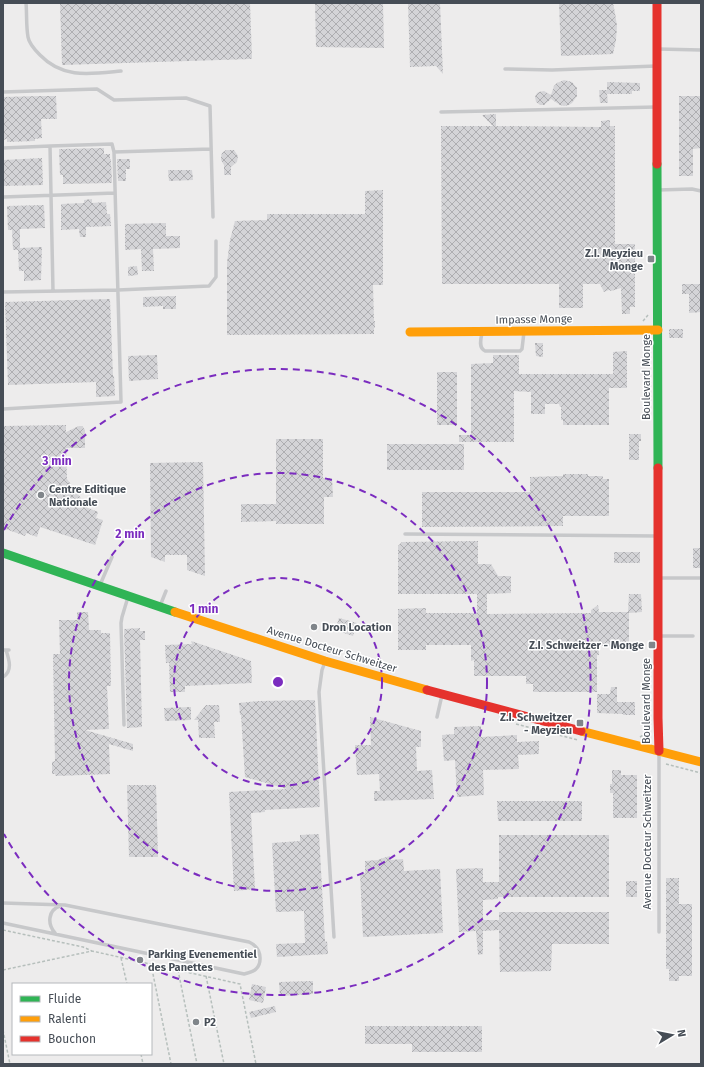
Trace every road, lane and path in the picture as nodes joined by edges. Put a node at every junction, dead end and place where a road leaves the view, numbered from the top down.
1 (26, 3) edge
2 (657, 3) edge
3 (657, 49) junction
4 (701, 50) edge
5 (657, 66) junction
6 (505, 69) dead end
7 (121, 71) dead end
8 (3, 92) edge
9 (657, 107) junction
10 (441, 112) dead end
11 (50, 146) junction
12 (3, 148) edge
13 (211, 149) junction
14 (114, 152) junction
15 (657, 190) junction
16 (701, 191) edge
17 (115, 193) junction
18 (51, 195) junction
19 (3, 197) edge
20 (213, 217) dead end
21 (216, 241) dead end
22 (118, 290) junction
23 (53, 291) junction
24 (3, 292) edge
25 (658, 330) junction
26 (524, 331) junction
27 (410, 332) dead end
28 (482, 332) junction
29 (3, 409) edge
30 (405, 534) dead end
31 (658, 536) junction
32 (3, 553) edge
33 (112, 557) dead end
34 (658, 578) junction
35 (701, 578) edge
36 (99, 586) junction
37 (166, 591) dead end
38 (128, 596) junction
39 (160, 607) junction
40 (658, 636) junction
41 (693, 636) dead end
42 (6, 650) edge
43 (325, 661) junction
44 (3, 677) edge
45 (442, 694) junction
46 (437, 718) dead end
47 (124, 725) dead end
48 (659, 751) junction
49 (701, 762) edge
50 (666, 764) dead end
51 (701, 773) edge
52 (3, 903) edge
53 (65, 905) junction
54 (3, 923) edge
55 (3, 930) edge
56 (659, 932) dead end
57 (55, 934) junction
58 (334, 937) dead end
59 (92, 951) junction
60 (121, 958) junction
61 (151, 964) junction
62 (3, 970) edge
63 (178, 970) junction
64 (206, 976) junction
65 (126, 983) edge
66 (3, 1030) edge
67 (10, 1064) edge
68 (171, 1064) edge
69 (197, 1064) edge
70 (224, 1064) edge
71 (256, 1064) edge

1 - 7 lane
2 - 3 street, Boulevard Monge
3 - 4 lane
3 - 5 street, Boulevard Monge
5 - 6 lane
5 - 9 street, Boulevard Monge
8 - 13 lane
9 - 10 lane
9 - 15 street, Boulevard Monge
11 - 12 lane
11 - 14 lane
11 - 18 lane
13 - 14 lane
13 - 20 lane
14 - 17 lane
15 - 16 lane
15 - 25 street, Boulevard Monge
17 - 18 lane
17 - 22 lane
18 - 19 lane
18 - 23 lane
21 - 22 lane
22 - 23 lane
22 - 29 lane
23 - 24 lane
25 - 26 street, Impasse Monge
25 - 31 street, Boulevard Monge
26 - 28 street, Impasse Monge
26 - 28 lane
27 - 28 street, Impasse Monge
30 - 31 lane
31 - 34 street, Boulevard Monge
32 - 36 street, Avenue Docteur Schweitzer
33 - 36 lane
34 - 35 lane
34 - 40 street, Boulevard Monge
36 - 38 street, Avenue Docteur Schweitzer
37 - 39 lane
38 - 39 street, Avenue Docteur Schweitzer
38 - 47 lane
39 - 43 street, Avenue Docteur Schweitzer
40 - 41 lane
40 - 48 street, Boulevard Monge
42 - 44 lane
43 - 45 street, Avenue Docteur Schweitzer
43 - 58 lane
45 - 46 lane
45 - 48 street, Avenue Docteur Schweitzer
48 - 49 street, Avenue Docteur Schweitzer
48 - 56 lane, Avenue Docteur Schweitzer
50 - 51 path
52 - 53 lane
53 - 57 lane
53 - 57 lane
54 - 57 lane
55 - 59 path
59 - 60 path
59 - 62 path
60 - 61 path
60 - 65 path
61 - 63 path
61 - 68 path
63 - 64 path
63 - 69 path
64 - 70 path
64 - 71 path
66 - 67 path

